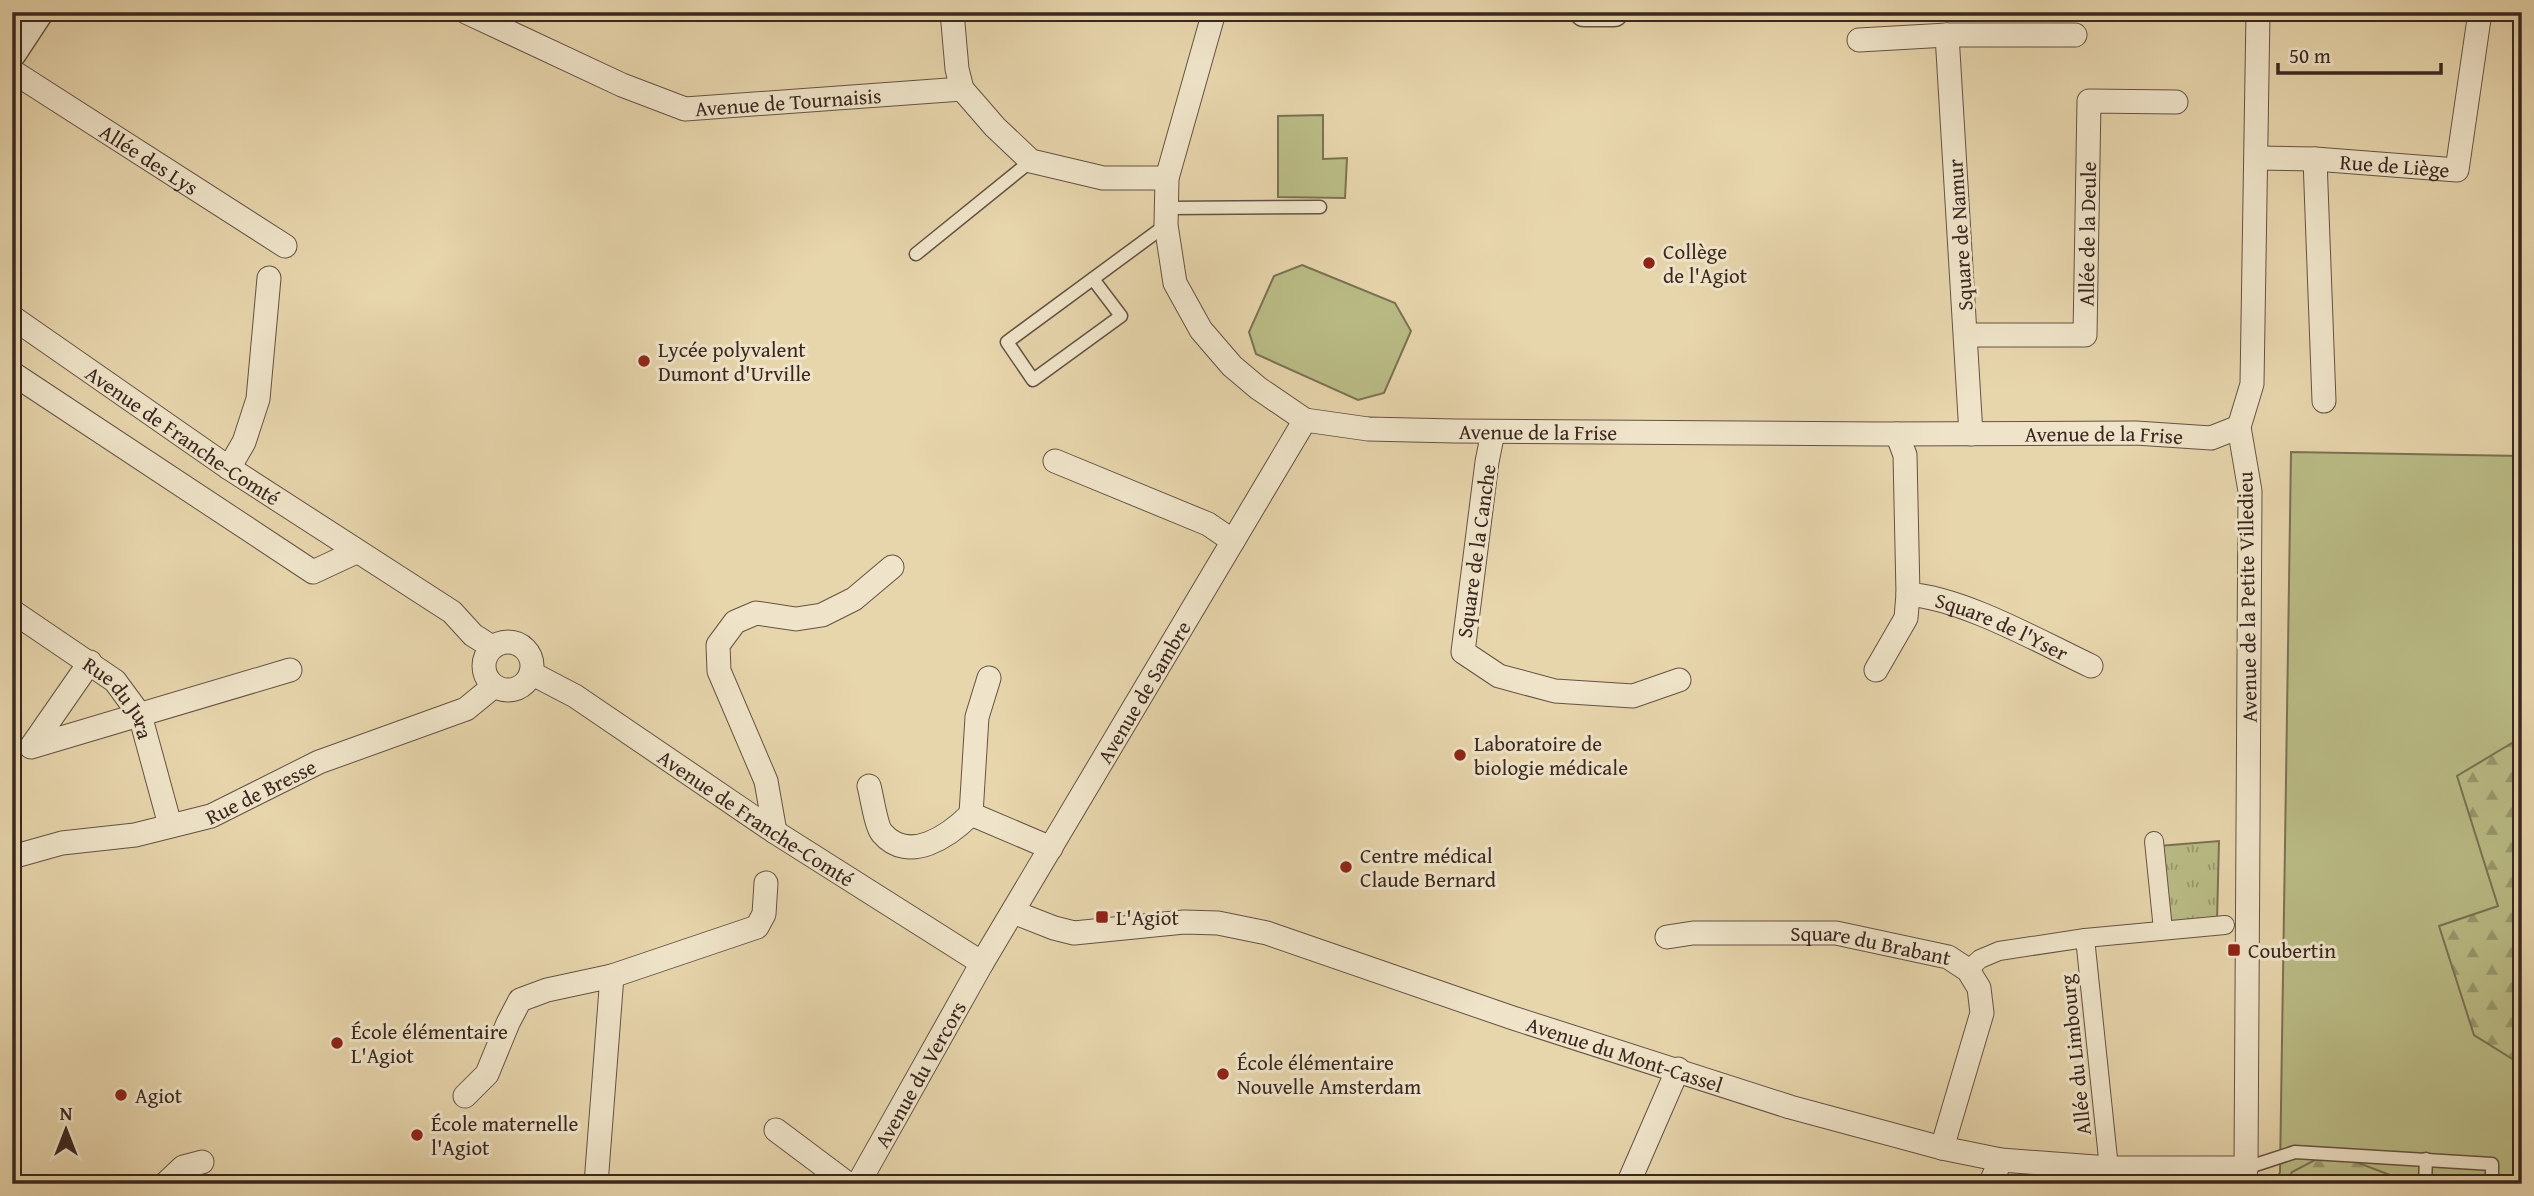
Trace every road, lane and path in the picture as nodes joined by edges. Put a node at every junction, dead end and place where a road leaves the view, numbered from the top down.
1 (39, 12) edge
2 (466, 12) edge
3 (953, 12) edge
4 (1214, 12) edge
5 (1584, 12) edge
6 (1614, 12) edge
7 (2259, 12) edge
8 (2480, 12) edge
9 (1947, 35) junction
10 (2075, 35) dead end
11 (1859, 40) dead end
12 (12, 54) edge
13 (12, 72) edge
14 (962, 89) junction
15 (2176, 102) dead end
16 (2257, 158) junction
17 (2315, 159) junction
18 (1031, 161) junction
19 (1167, 178) junction
20 (1320, 207) dead end
21 (1166, 216) junction
22 (285, 246) dead end
23 (916, 254) dead end
24 (269, 278) dead end
25 (1093, 279) junction
26 (12, 317) edge
27 (1966, 335) junction
28 (12, 373) edge
29 (2323, 401) dead end
30 (1305, 420) junction
31 (2239, 427) junction
32 (1493, 432) junction
33 (1897, 434) junction
34 (1971, 434) junction
35 (1055, 461) dead end
36 (229, 468) junction
37 (1233, 541) junction
38 (356, 552) junction
39 (892, 567) dead end
40 (1908, 594) junction
41 (12, 611) edge
42 (492, 647) junction
43 (90, 662) junction
44 (2091, 666) dead end
45 (290, 670) dead end
46 (1876, 670) dead end
47 (531, 673) junction
48 (989, 678) dead end
49 (1679, 680) dead end
50 (494, 686) junction
51 (139, 715) junction
52 (869, 786) dead end
53 (971, 814) junction
54 (170, 825) junction
55 (775, 832) junction
56 (2154, 841) dead end
57 (1051, 848) junction
58 (12, 857) edge
59 (766, 883) dead end
60 (1013, 912) junction
61 (2225, 925) dead end
62 (2163, 930) junction
63 (1667, 937) dead end
64 (2085, 938) junction
65 (982, 963) junction
66 (1968, 970) junction
67 (612, 976) junction
68 (1678, 1069) junction
69 (465, 1096) dead end
70 (776, 1130) dead end
71 (1942, 1148) junction
72 (2426, 1159) junction
73 (2001, 1160) junction
74 (202, 1162) dead end
75 (2109, 1168) junction
76 (2244, 1176) edge
77 (165, 1184) edge
78 (596, 1184) edge
79 (848, 1184) edge
80 (858, 1184) edge
81 (1628, 1184) edge
82 (1990, 1184) edge
83 (2425, 1184) edge
84 (2492, 1184) edge

1 - 12 street
2 - 14 street, Avenue de Tournaisis
3 - 14 street
4 - 19 street, Avenue de la Frise
5 - 6 street
7 - 16 street, Avenue de la Petite Villedieu
8 - 17 street, Rue de Liège
9 - 10 street
9 - 11 street
9 - 27 street, Square de Namur
13 - 22 street, Allée des Lys
14 - 18 street
15 - 27 street, Allée de la Deule
16 - 17 street, Rue de Liège
16 - 31 street, Avenue de la Petite Villedieu
17 - 29 street
18 - 19 street
18 - 23 lane
19 - 21 street, Avenue de la Frise
20 - 21 lane
21 - 25 lane
21 - 30 street, Avenue de la Frise
24 - 36 street
25 - 25 lane
26 - 36 street, Avenue de Franche-Comté
27 - 34 street, Square de Namur
28 - 38 street, Avenue de Franche-Comté
30 - 32 street, Avenue de la Frise
30 - 37 street, Avenue de Sambre
31 - 34 street, Avenue de la Frise
31 - 76 street, Avenue de la Petite Villedieu
32 - 33 street, Avenue de la Frise
32 - 49 street, Square de la Canche
33 - 34 street, Avenue de la Frise
33 - 40 street, Square de l'Yser
35 - 37 street
36 - 38 street, Avenue de Franche-Comté
37 - 57 street, Avenue de Sambre
38 - 42 street, Avenue de Franche-Comté
39 - 55 street
40 - 44 street, Square de l'Yser
40 - 46 street, Square de l'Yser
41 - 43 street, Rue du Jura
42 - 47 street
42 - 50 street
43 - 51 street, Rue du Jura
43 - 51 street
45 - 51 street
47 - 50 street
47 - 55 street, Avenue de Franche-Comté
48 - 53 street
50 - 54 street, Rue de Bresse
51 - 54 street, Rue du Jura
52 - 53 street
53 - 57 street
54 - 58 street, Rue de Bresse
55 - 65 street, Avenue de Franche-Comté
56 - 62 street
57 - 60 street, Avenue de Sambre
59 - 67 street
60 - 65 street, Avenue de Sambre
60 - 68 street, Avenue du Mont-Cassel
61 - 62 street
62 - 64 street
63 - 66 street, Square du Brabant
64 - 66 street
64 - 75 street, Allée du Limbourg
65 - 80 street, Avenue du Vercors
66 - 71 street, Square du Brabant
67 - 69 street
67 - 78 street
68 - 71 street, Avenue du Mont-Cassel
68 - 81 street
70 - 79 street
71 - 73 street, Avenue du Mont-Cassel
72 - 76 lane
72 - 83 lane
72 - 84 lane
73 - 75 street, Avenue du Mont-Cassel
73 - 82 street
74 - 77 street
75 - 76 street, Avenue du Mont-Cassel

